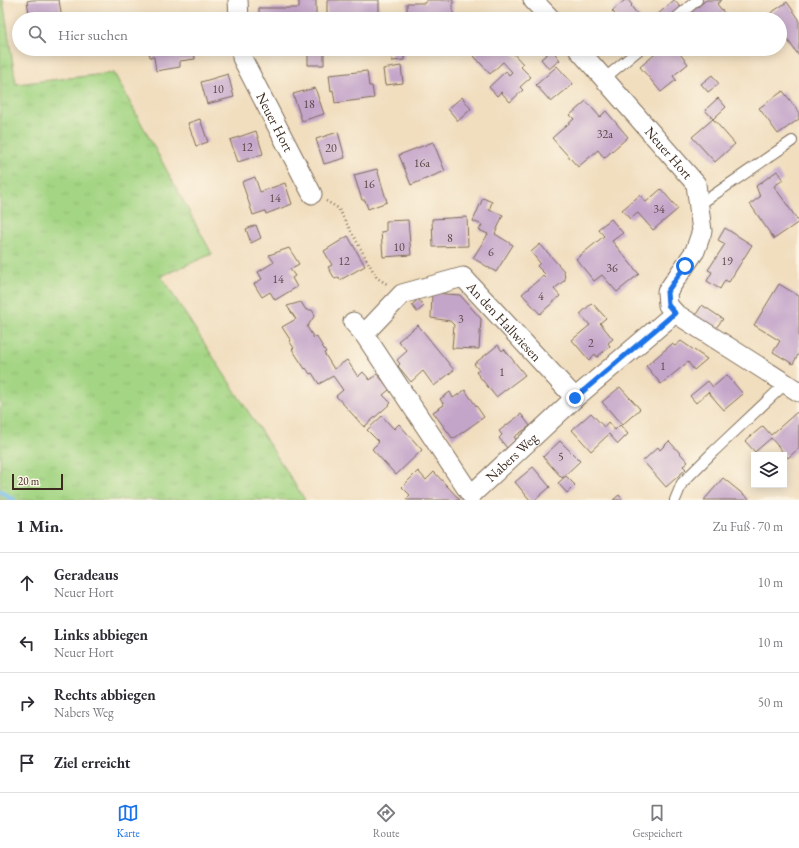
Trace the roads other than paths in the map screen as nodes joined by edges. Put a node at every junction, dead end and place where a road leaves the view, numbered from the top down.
1 (238, 0) edge
2 (533, 0) edge
3 (698, 0) edge
4 (239, 12) edge
5 (544, 12) edge
6 (683, 12) edge
7 (242, 56) edge
8 (585, 56) edge
9 (632, 56) edge
10 (605, 78) junction
11 (792, 141) dead end
12 (312, 194) road end
13 (699, 205) junction
14 (402, 294) joint
15 (675, 313) junction
16 (792, 388) edge
17 (575, 398) junction
18 (675, 500) edge

1 - 4 street
2 - 5 street
3 - 6 lane
7 - 12 street, Neuer Hort
8 - 10 street, Neuer Hort
9 - 10 lane
10 - 13 street, Neuer Hort
11 - 13 lane
13 - 15 street, Neuer Hort
14 - 17 street, An den Hallwiesen
14 - 17 street, Nabers Weg
15 - 16 street
15 - 17 street, Nabers Weg
16 - 18 lane

